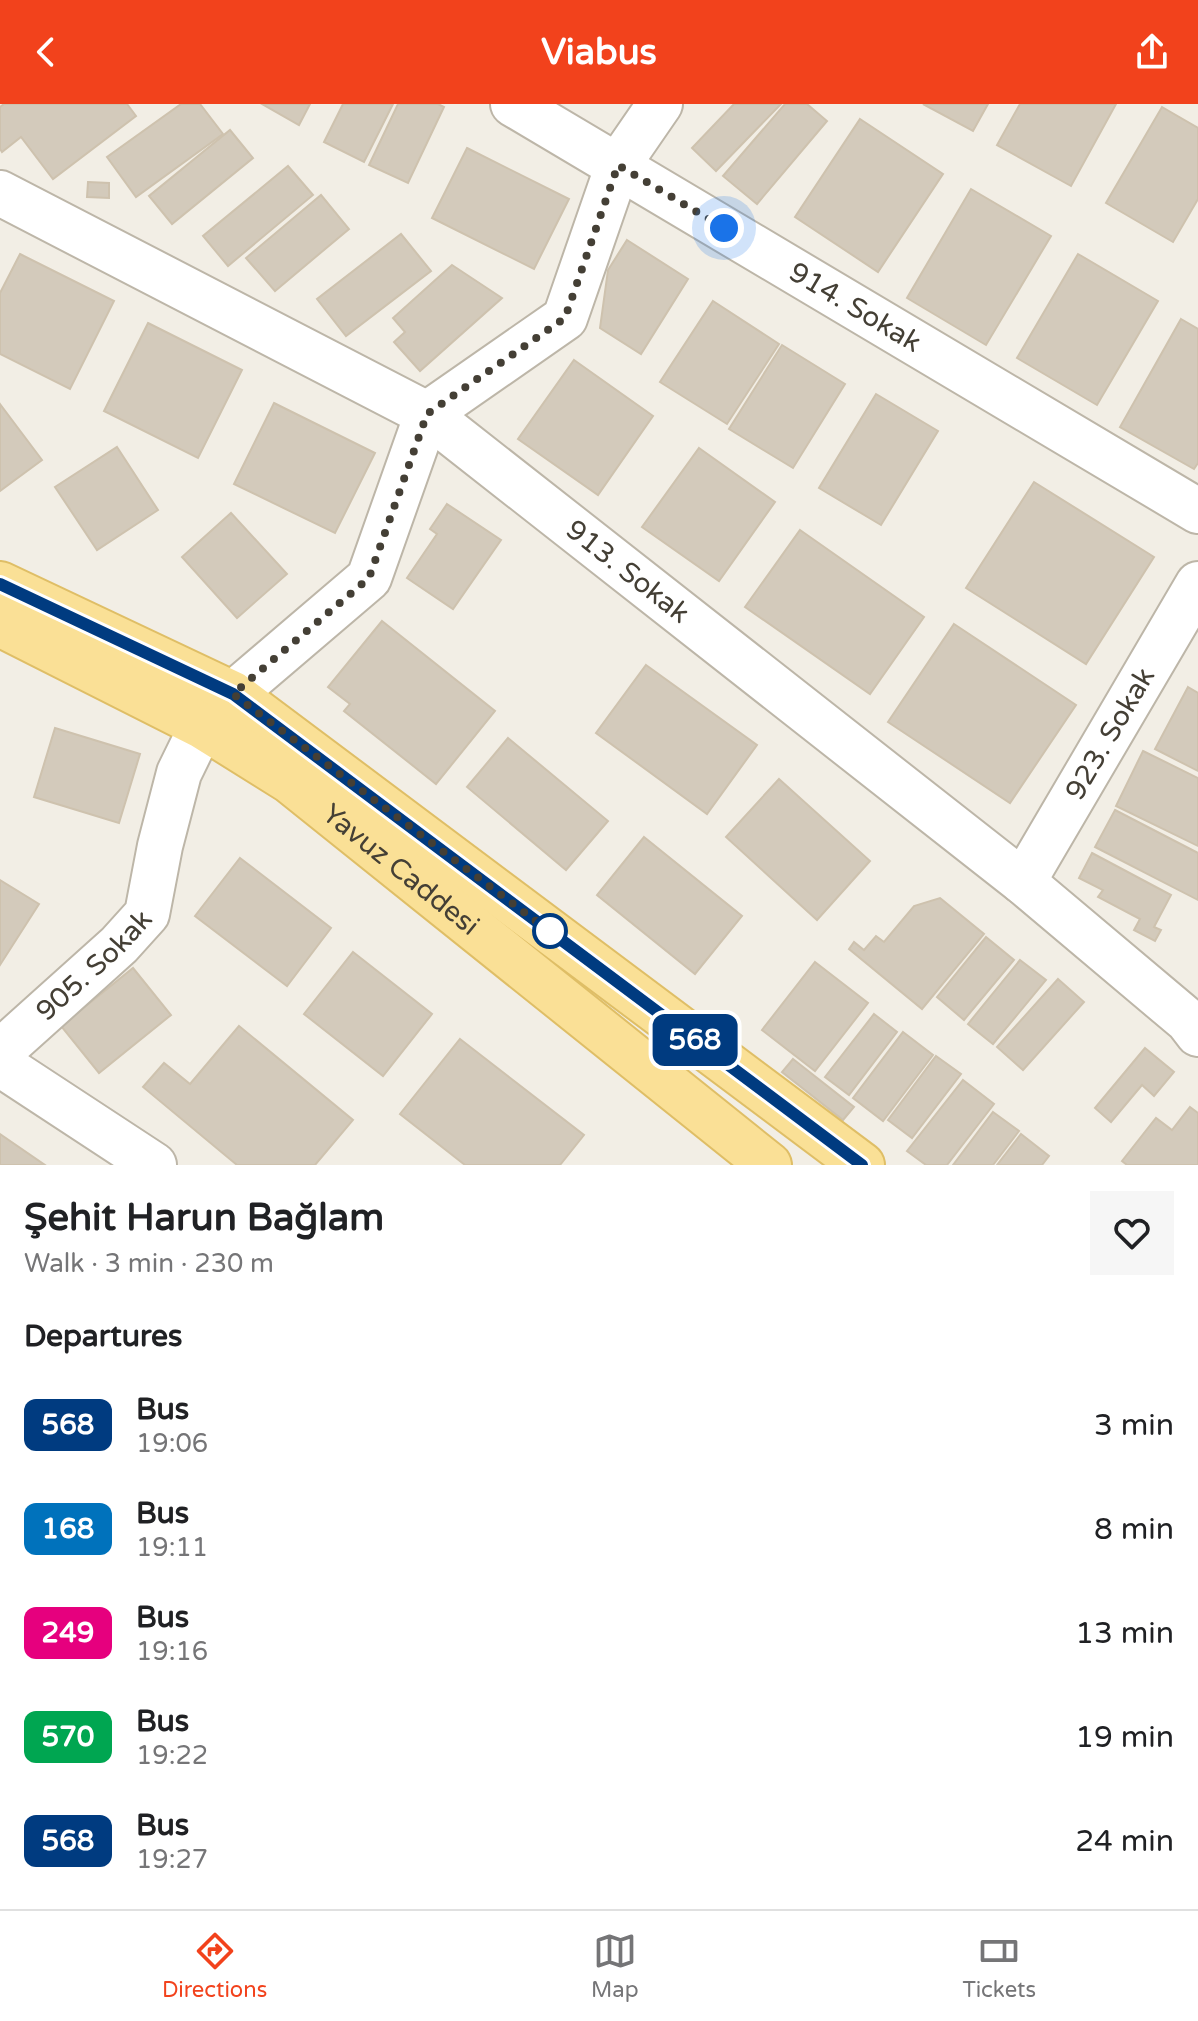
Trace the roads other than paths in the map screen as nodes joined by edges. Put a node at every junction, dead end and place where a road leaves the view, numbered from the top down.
1 (513, 104) edge
2 (660, 104) edge
3 (618, 165) junction
4 (0, 193) edge
5 (427, 414) junction
6 (1198, 511) edge
7 (0, 584) edge
8 (1198, 584) edge
9 (0, 624) edge
10 (233, 694) junction
11 (202, 726) junction
12 (1023, 882) junction
13 (1195, 1019) edge
14 (0, 1052) edge
15 (0, 1064) edge
16 (154, 1165) edge
17 (769, 1165) edge
18 (862, 1165) edge

1 - 3 street, 914. Sokak
2 - 3 street
3 - 5 street
3 - 6 street, 914. Sokak
4 - 5 street, 913. Sokak
5 - 10 street
5 - 12 street, 913. Sokak
7 - 10 main road, Yavuz Caddesi
8 - 12 street, 923. Sokak
9 - 11 main road, Yavuz Caddesi
10 - 18 main road, Yavuz Caddesi
11 - 14 street, 905. Sokak
11 - 17 main road, Yavuz Caddesi
12 - 13 street, 913. Sokak
15 - 16 street

